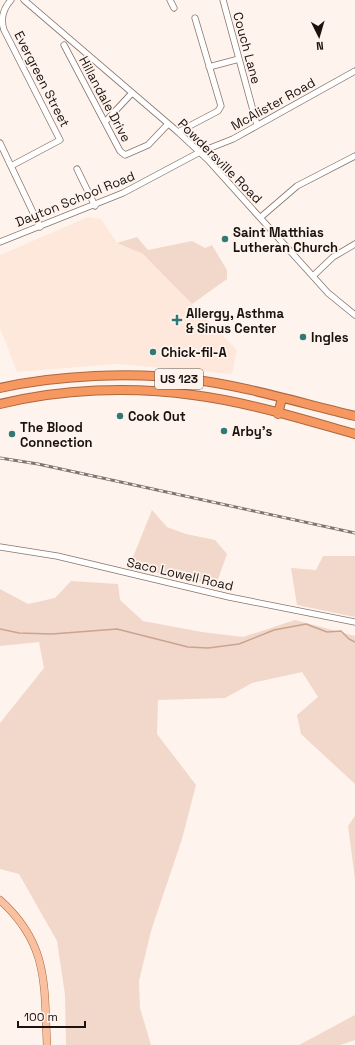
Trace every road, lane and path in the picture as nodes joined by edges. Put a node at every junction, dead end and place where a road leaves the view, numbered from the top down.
1 (11, 0) edge
2 (24, 0) edge
3 (170, 0) edge
4 (223, 0) edge
5 (174, 8) dead end
6 (194, 18) dead end
7 (64, 45) dead end
8 (239, 59) junction
9 (209, 67) junction
10 (355, 71) edge
11 (132, 93) junction
12 (105, 122) junction
13 (168, 124) junction
14 (257, 125) junction
15 (178, 132) junction
16 (0, 143) edge
17 (200, 152) junction
18 (355, 156) edge
19 (11, 166) junction
20 (77, 169) dead end
21 (95, 206) junction
22 (261, 217) junction
23 (40, 226) junction
24 (0, 242) edge
25 (355, 244) edge
26 (314, 276) junction
27 (355, 315) edge
28 (90, 376) junction
29 (0, 388) edge
30 (92, 392) junction
31 (282, 398) junction
32 (0, 404) edge
33 (278, 414) junction
34 (355, 416) edge
35 (355, 434) edge
36 (0, 547) edge
37 (355, 622) edge
38 (0, 900) edge
39 (47, 1045) edge

1 - 19 street, Evergreen Street
2 - 11 street, Powdersville Road
3 - 5 street
4 - 8 street, Couch Lane
6 - 9 street
7 - 12 street, Hillandale Drive
8 - 9 street
8 - 14 street, Couch Lane
9 - 15 street
10 - 14 street, McAlister Road
11 - 12 street
11 - 13 street, Powdersville Road
12 - 13 street, Hillandale Drive
13 - 15 street, Powdersville Road
14 - 17 street, McAlister Road
15 - 17 street, Powdersville Road
16 - 19 street
17 - 21 street, Dayton School Road
17 - 22 street, Powdersville Road
18 - 22 street
19 - 23 street
20 - 21 street
21 - 23 street, Dayton School Road
22 - 26 street, Powdersville Road
23 - 24 street, Dayton School Road
25 - 26 street
26 - 27 street, Powdersville Road
28 - 29 highway, US 123
28 - 30 highway
28 - 31 highway, US 123
30 - 32 highway, US 123
30 - 33 highway, US 123
31 - 33 highway
31 - 34 highway, US 123
33 - 35 highway, US 123
36 - 37 street, Saco Lowell Road
38 - 39 main road

